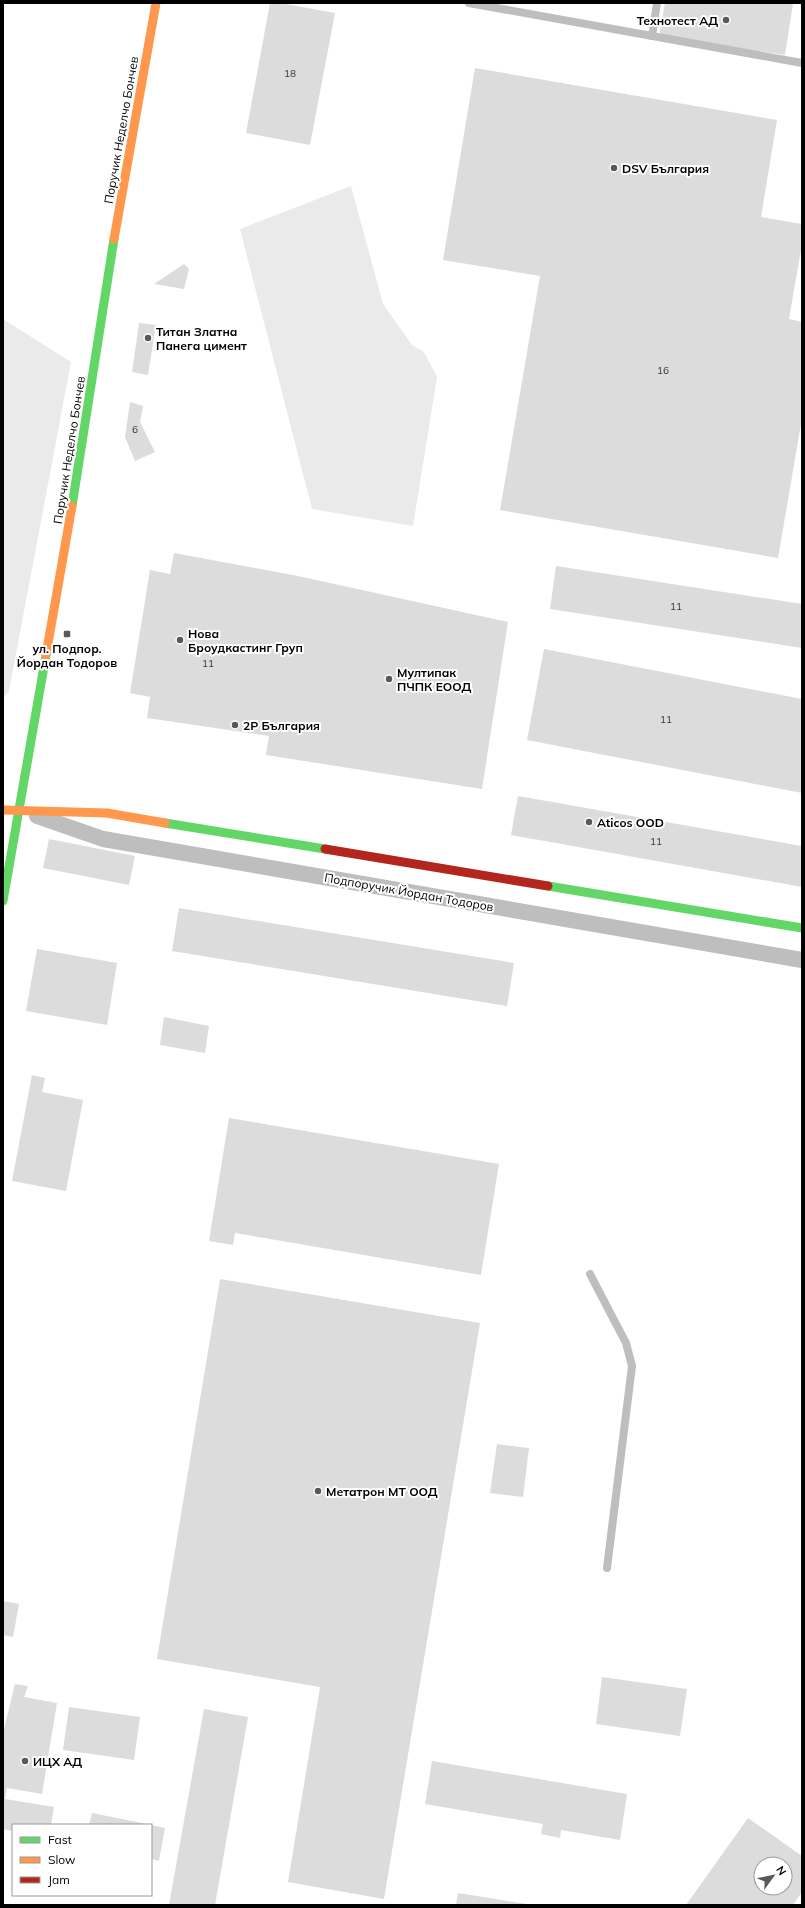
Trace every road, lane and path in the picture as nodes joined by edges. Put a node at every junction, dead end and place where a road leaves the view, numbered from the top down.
1 (156, 3) edge
2 (469, 3) edge
3 (657, 3) edge
4 (652, 36) junction
5 (802, 63) edge
6 (3, 810) edge
7 (20, 810) junction
8 (3, 901) edge
9 (802, 928) edge
10 (802, 960) edge
11 (590, 1274) dead end
12 (607, 1568) dead end

1 - 7 street, Поручик Неделчо Бончев
2 - 4 lane
3 - 4 lane
4 - 5 lane
6 - 7 street, Подпоручик Йордан Тодоров
7 - 8 street, Поручик Неделчо Бончев
7 - 9 street, Подпоручик Йордан Тодоров
7 - 10 street, Подпоручик Йордан Тодоров
11 - 12 lane

